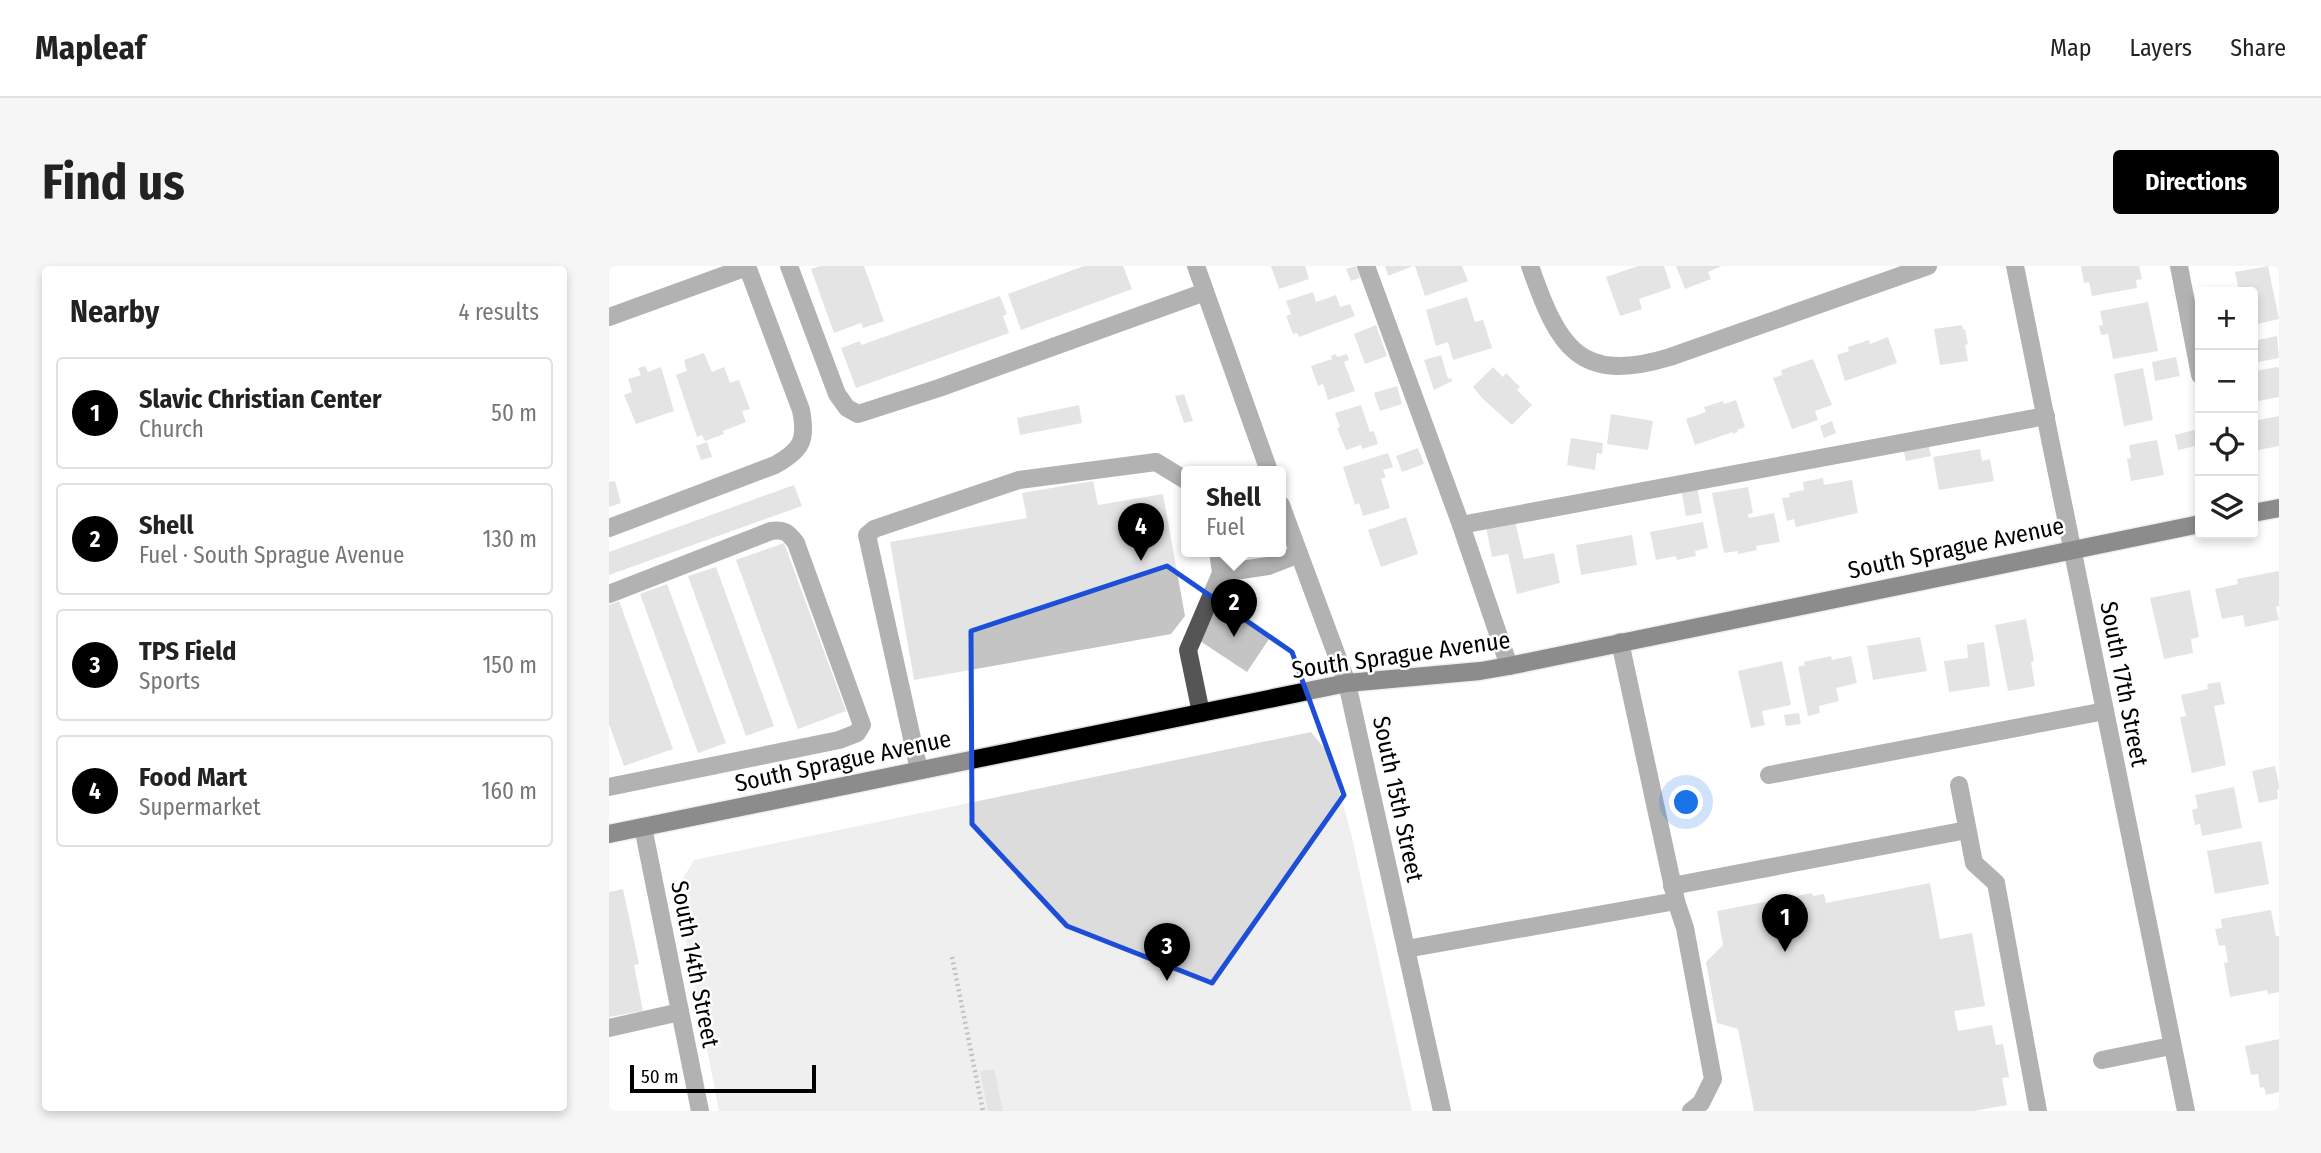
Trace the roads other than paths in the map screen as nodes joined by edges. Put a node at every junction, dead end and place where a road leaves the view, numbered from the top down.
1 (789, 266) edge
2 (1196, 266) edge
3 (1366, 266) edge
4 (1530, 266) edge
5 (1928, 266) edge
6 (2015, 266) edge
7 (2179, 266) edge
8 (747, 267) edge
9 (1205, 292) junction
10 (609, 317) edge
11 (2195, 350) edge
12 (2046, 416) junction
13 (1267, 466) edge
14 (1181, 477) edge
15 (2279, 508) edge
16 (2258, 512) edge
17 (1286, 519) edge
18 (1461, 525) junction
19 (2195, 525) edge
20 (609, 528) edge
21 (2073, 549) junction
22 (1299, 554) junction
23 (1219, 557) edge
24 (1221, 572) junction
25 (609, 594) edge
26 (1620, 642) junction
27 (1509, 666) junction
28 (1347, 683) junction
29 (2105, 711) junction
30 (1201, 713) junction
31 (919, 770) junction
32 (1769, 775) dead end
33 (1959, 785) dead end
34 (609, 787) edge
35 (643, 827) junction
36 (1967, 830) junction
37 (609, 834) edge
38 (1674, 894) junction
39 (1406, 949) junction
40 (680, 1012) junction
41 (609, 1028) edge
42 (2171, 1046) junction
43 (2102, 1060) dead end
44 (699, 1111) edge
45 (1441, 1111) edge
46 (1691, 1111) edge
47 (2038, 1111) edge
48 (2186, 1111) edge

1 - 9 street
2 - 9 street
3 - 18 street
4 - 5 street
6 - 12 street, South 17th Street
7 - 11 street
8 - 10 street
8 - 20 street
9 - 13 street
12 - 18 street
12 - 21 street, South 17th Street
14 - 31 street
15 - 16 main road
17 - 22 street, South 15th Street
18 - 27 street
19 - 21 main road, South Sprague Avenue
21 - 26 main road, South Sprague Avenue
21 - 29 street, South 17th Street
22 - 24 street
22 - 28 street, South 15th Street
23 - 24 street
24 - 30 street
25 - 34 street
26 - 27 main road, South Sprague Avenue
26 - 38 street
27 - 28 main road, South Sprague Avenue
28 - 30 main road, South Sprague Avenue
28 - 39 street, South 15th Street
29 - 32 street
29 - 42 street, South 17th Street
30 - 31 main road, South Sprague Avenue
31 - 35 main road, South Sprague Avenue
33 - 36 street
35 - 37 main road, South Sprague Avenue
35 - 40 street, South 14th Street
36 - 38 street
36 - 47 street
38 - 39 street
38 - 46 street
39 - 45 street, South 15th Street
40 - 41 street
40 - 44 street, South 14th Street
42 - 43 street
42 - 48 street, South 17th Street

